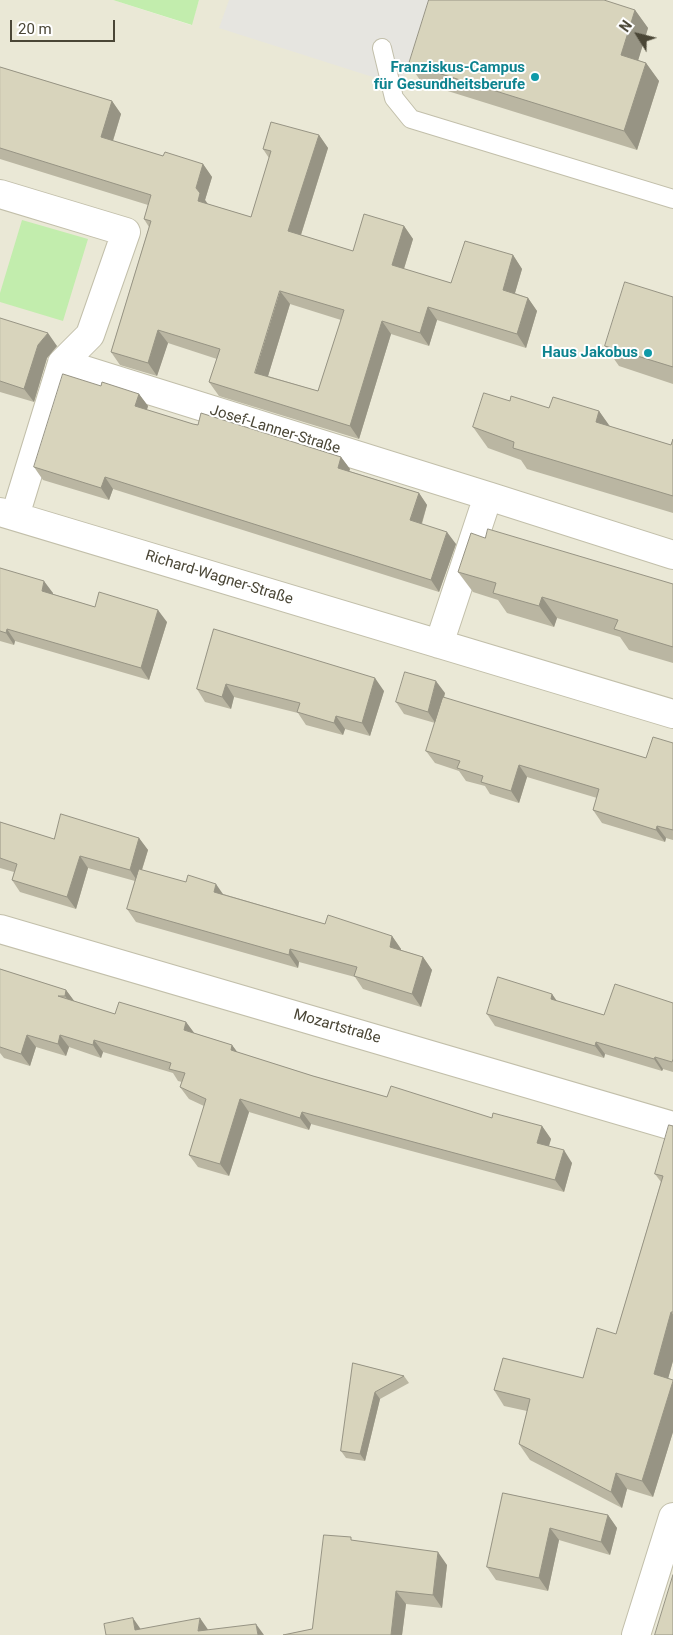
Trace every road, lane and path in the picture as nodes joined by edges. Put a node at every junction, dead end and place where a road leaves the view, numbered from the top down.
1 (382, 48) dead end
2 (0, 194) edge
3 (673, 200) edge
4 (62, 364) junction
5 (488, 496) junction
6 (8, 514) edge
7 (673, 555) edge
8 (438, 644) junction
9 (673, 714) edge
10 (0, 929) edge
11 (673, 1126) edge
12 (673, 1520) edge
13 (636, 1635) edge

1 - 3 lane
2 - 4 street
4 - 5 street, Josef-Lanner-Straße
4 - 6 street
5 - 7 street
5 - 8 street
6 - 8 street, Richard-Wagner-Straße
8 - 9 street, Richard-Wagner-Straße
10 - 11 street, Mozartstraße
12 - 13 street

